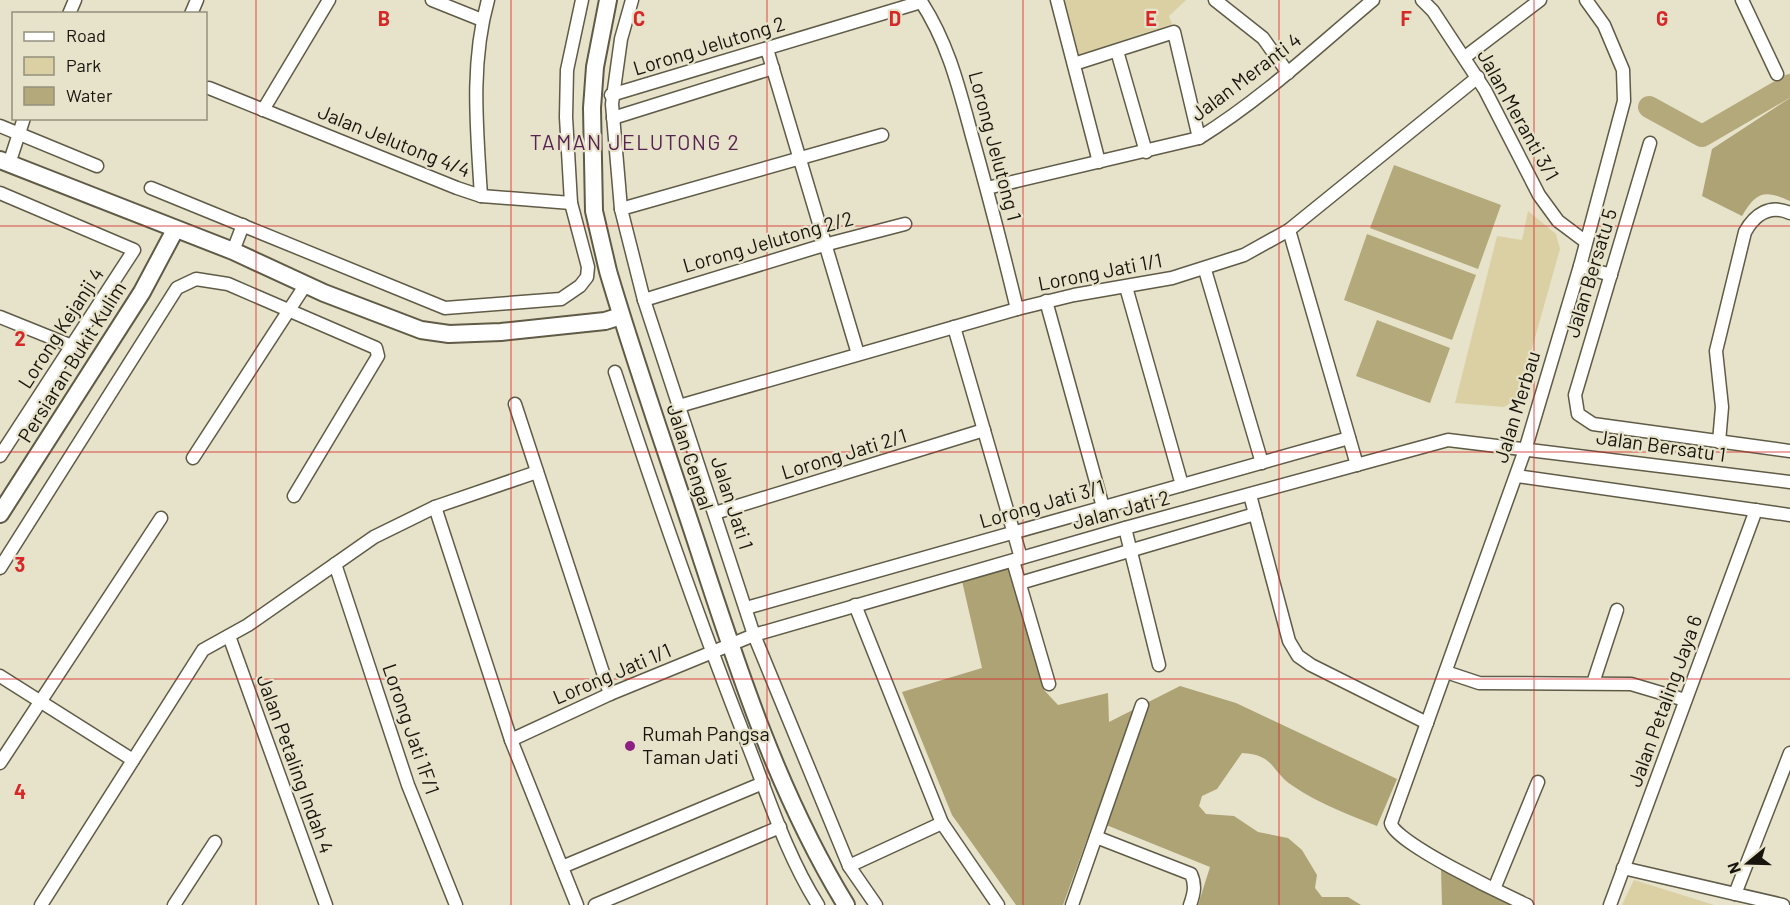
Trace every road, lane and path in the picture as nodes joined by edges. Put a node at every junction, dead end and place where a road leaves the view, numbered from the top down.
1 (329, 0) edge
2 (432, 0) edge
3 (488, 0) edge
4 (582, 0) edge
5 (608, 0) edge
6 (632, 0) edge
7 (1057, 0) edge
8 (1215, 0) edge
9 (1373, 0) edge
10 (1422, 0) edge
11 (1540, 0) edge
12 (1586, 0) edge
13 (1742, 0) edge
14 (920, 1) edge
15 (482, 20) junction
16 (767, 49) junction
17 (1116, 51) junction
18 (1465, 57) junction
19 (1074, 64) junction
20 (773, 68) junction
21 (1288, 73) junction
22 (1777, 74) dead end
23 (1478, 77) junction
24 (209, 88) dead end
25 (612, 100) junction
26 (592, 108) junction
27 (263, 110) junction
28 (612, 118) junction
29 (23, 120) edge
30 (0, 126) edge
31 (18, 133) junction
32 (882, 135) dead end
33 (1198, 138) junction
34 (1650, 143) dead end
35 (1146, 152) junction
36 (799, 158) junction
37 (4, 162) edge
38 (1099, 162) junction
39 (97, 166) dead end
40 (151, 188) dead end
41 (987, 188) junction
42 (0, 193) edge
43 (481, 196) junction
44 (571, 203) junction
45 (621, 209) junction
46 (1790, 213) edge
47 (905, 224) dead end
48 (243, 225) junction
49 (175, 230) junction
50 (1289, 230) junction
51 (1586, 242) junction
52 (824, 245) junction
53 (232, 251) junction
54 (1580, 266) junction
55 (1205, 270) junction
56 (1611, 275) junction
57 (306, 284) junction
58 (1126, 286) junction
59 (644, 300) junction
60 (1046, 301) junction
61 (1017, 309) junction
62 (289, 310) junction
63 (621, 316) junction
64 (0, 317) edge
65 (954, 327) junction
66 (72, 346) junction
67 (858, 354) junction
68 (615, 372) dead end
69 (515, 404) dead end
70 (679, 406) junction
71 (984, 430) junction
72 (1349, 438) junction
73 (1719, 442) junction
74 (1526, 447) junction
75 (2, 450) edge
76 (1790, 451) edge
77 (193, 458) dead end
78 (1262, 463) junction
79 (1357, 465) junction
80 (537, 472) junction
81 (1517, 476) junction
82 (1790, 482) edge
83 (1182, 485) junction
84 (1250, 495) junction
85 (294, 496) dead end
86 (435, 507) junction
87 (1103, 507) junction
88 (1756, 510) junction
89 (715, 513) junction
90 (0, 514) edge
91 (1255, 514) junction
92 (1790, 514) edge
93 (161, 518) dead end
94 (1125, 528) junction
95 (1014, 532) junction
96 (1131, 549) junction
97 (1017, 559) junction
98 (335, 564) junction
99 (0, 568) edge
100 (1020, 583) junction
101 (855, 605) junction
102 (746, 608) junction
103 (1617, 610) dead end
104 (754, 635) junction
105 (229, 636) junction
106 (730, 644) junction
107 (712, 653) junction
108 (1159, 665) dead end
109 (1446, 672) junction
110 (0, 676) edge
111 (1593, 683) junction
112 (1049, 684) dead end
113 (610, 694) junction
114 (1686, 700) junction
115 (40, 702) junction
116 (1142, 705) dead end
117 (1427, 723) junction
118 (511, 740) junction
119 (1790, 753) edge
120 (133, 760) junction
121 (0, 763) edge
122 (1538, 782) dead end
123 (763, 783) junction
124 (942, 823) junction
125 (780, 827) junction
126 (1096, 837) junction
127 (215, 842) dead end
128 (849, 866) junction
129 (561, 867) junction
130 (1623, 868) junction
131 (1494, 890) junction
132 (1735, 894) junction
133 (41, 905) edge
134 (174, 905) edge
135 (326, 905) edge
136 (456, 905) edge
137 (577, 905) edge
138 (595, 905) edge
139 (818, 905) edge
140 (846, 905) edge
141 (876, 905) edge
142 (998, 905) edge
143 (1072, 905) edge
144 (1190, 905) edge
145 (1527, 905) edge
146 (1610, 905) edge
147 (1783, 905) edge

1 - 27 street
2 - 15 street
3 - 15 street
4 - 44 street
5 - 26 street, Jalan Cengal
6 - 25 street, Jalan Jati 1
7 - 19 street
8 - 21 street
9 - 21 street, Jalan Meranti 4
10 - 18 street, Jalan Meranti 3/1
11 - 18 street
12 - 51 street, Jalan Merbau
13 - 22 street
14 - 16 street, Lorong Jelutong 2
14 - 41 street, Lorong Jelutong 1
15 - 43 street
16 - 20 street
16 - 25 street, Lorong Jelutong 2
17 - 19 street
17 - 33 street
17 - 35 street
18 - 23 street, Jalan Meranti 3/1
19 - 38 street
20 - 28 street
20 - 36 street
21 - 33 street, Jalan Meranti 4
23 - 50 street, Lorong Jati 1/1
23 - 51 street, Jalan Meranti 3/1
24 - 27 street, Jalan Jelutong 4/4
25 - 26 street, Lorong Jelutong 2
25 - 28 street, Jalan Jati 1
26 - 63 street, Jalan Cengal
27 - 43 street, Jalan Jelutong 4/4
28 - 45 street, Jalan Jati 1
29 - 31 street
30 - 31 street
31 - 37 street
31 - 39 street
32 - 36 street
33 - 35 street, Jalan Meranti 4
34 - 56 street, Jalan Bersatu 5
35 - 38 street, Jalan Meranti 4
36 - 45 street
36 - 52 street
37 - 49 street
38 - 41 street, Jalan Meranti 4
40 - 48 street
41 - 61 street, Lorong Jelutong 1
42 - 66 street, Lorong Kejanji 4
43 - 44 street, Jalan Jelutong 4/4
44 - 48 street
45 - 59 street, Jalan Jati 1
46 - 73 street
47 - 52 street, Lorong Jelutong 2/2
48 - 53 street
49 - 53 street
49 - 90 street, Persiaran Bukit Kulim
50 - 55 street, Lorong Jati 1/1
50 - 72 street
51 - 54 street, Jalan Merbau
52 - 59 street, Lorong Jelutong 2/2
52 - 67 street
53 - 57 street
54 - 56 street
54 - 74 street, Jalan Merbau
55 - 58 street, Lorong Jati 1/1
55 - 78 street
56 - 73 street, Jalan Bersatu 5
57 - 62 street
57 - 63 street
58 - 60 street, Lorong Jati 1/1
58 - 83 street
59 - 70 street, Jalan Jati 1
60 - 61 street, Lorong Jati 1/1
60 - 87 street
61 - 65 street, Lorong Jati 1/1
62 - 77 street
62 - 85 street
62 - 99 street
63 - 106 street, Jalan Cengal
64 - 66 street
65 - 67 street, Lorong Jati 1/1
65 - 71 street
66 - 75 street, Lorong Kejanji 4
67 - 70 street, Lorong Jati 1/1
68 - 107 street
69 - 80 street
70 - 89 street, Jalan Jati 1
71 - 89 street, Lorong Jati 2/1
71 - 95 street
72 - 78 street, Lorong Jati 3/1
72 - 79 street
73 - 76 street
74 - 79 street, Jalan Jati 2
74 - 81 street, Jalan Merbau
74 - 82 street, Jalan Bersatu 1
78 - 83 street, Lorong Jati 3/1
79 - 84 street, Jalan Jati 2
80 - 86 street
80 - 113 street
81 - 88 street
81 - 109 street, Jalan Merbau
83 - 87 street, Lorong Jati 3/1
84 - 91 street
84 - 94 street, Jalan Jati 2
86 - 98 street
86 - 118 street
87 - 95 street, Lorong Jati 3/1
88 - 92 street
88 - 114 street, Jalan Petaling Jaya 6
89 - 102 street, Jalan Jati 1
91 - 96 street
91 - 117 street
93 - 115 street
94 - 96 street
94 - 97 street, Jalan Jati 2
95 - 97 street
95 - 102 street, Lorong Jati 3/1
96 - 100 street
96 - 108 street
97 - 100 street
97 - 101 street, Jalan Jati 2
98 - 105 street
98 - 136 street, Lorong Jati 1F/1
100 - 112 street
101 - 104 street, Jalan Jati 2
101 - 124 street
102 - 104 street, Jalan Jati 1
103 - 111 street
104 - 106 street, Jalan Jati 2
104 - 128 street, Jalan Jati 1
105 - 120 street
105 - 135 street, Jalan Petaling Indah 4
106 - 107 street, Lorong Jati 1/1
106 - 140 street, Jalan Cengal
107 - 113 street, Lorong Jati 1/1
107 - 123 street
109 - 111 street
109 - 117 street, Jalan Merbau
110 - 115 street
111 - 114 street
113 - 118 street, Lorong Jati 1/1
114 - 130 street, Jalan Petaling Jaya 6
115 - 120 street
115 - 121 street
116 - 126 street
117 - 131 street, Jalan Merbau
118 - 129 street
119 - 132 street
120 - 133 street
122 - 131 street
123 - 125 street
123 - 129 street
124 - 128 street
124 - 142 street
125 - 138 street
125 - 139 street
126 - 143 street
126 - 144 street
127 - 134 street
128 - 141 street, Jalan Jati 1
129 - 137 street
130 - 132 street
130 - 146 street, Jalan Petaling Jaya 6
131 - 145 street
132 - 147 street

